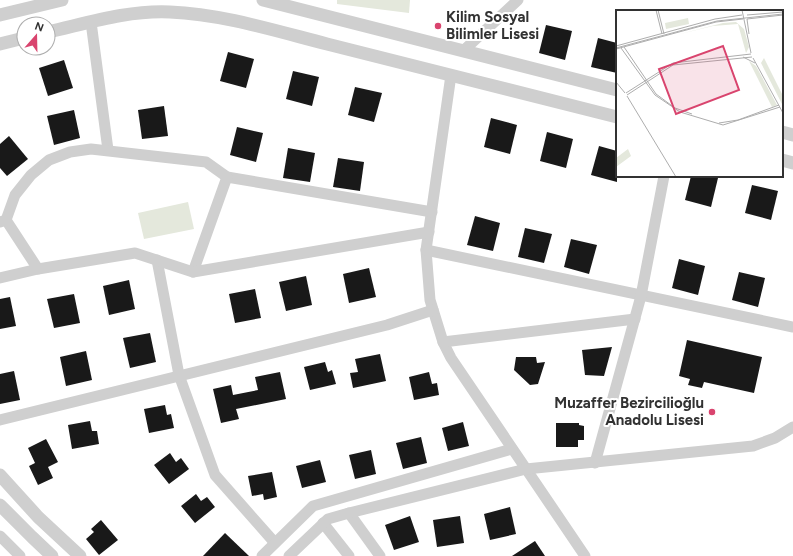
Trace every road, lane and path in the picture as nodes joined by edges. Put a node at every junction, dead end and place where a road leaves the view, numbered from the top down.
1 (62, 0) edge
2 (263, 0) edge
3 (518, 0) edge
4 (299, 5) edge
5 (0, 15) edge
6 (91, 22) junction
7 (56, 30) edge
8 (16, 40) edge
9 (0, 44) edge
10 (464, 51) junction
11 (451, 75) junction
12 (616, 90) edge
13 (616, 118) edge
14 (783, 132) edge
15 (793, 135) edge
16 (108, 150) junction
17 (783, 160) edge
18 (793, 163) edge
19 (227, 177) junction
20 (664, 177) edge
21 (432, 212) junction
22 (3, 221) edge
23 (429, 232) junction
24 (426, 250) junction
25 (157, 260) junction
26 (38, 269) junction
27 (193, 272) junction
28 (0, 278) edge
29 (641, 296) junction
30 (433, 310) junction
31 (635, 318) junction
32 (793, 327) edge
33 (443, 342) junction
34 (179, 375) junction
35 (0, 420) edge
36 (793, 427) edge
37 (512, 449) junction
38 (595, 463) junction
39 (526, 469) junction
40 (0, 475) edge
41 (0, 505) edge
42 (349, 513) junction
43 (323, 523) junction
44 (0, 536) edge
45 (275, 543) junction
46 (20, 556) edge
47 (52, 556) edge
48 (80, 556) edge
49 (262, 556) edge
50 (289, 556) edge
51 (349, 556) edge
52 (380, 556) edge
53 (585, 556) edge

1 - 5 street
2 - 4 street
3 - 10 street
4 - 10 street
6 - 7 street
6 - 11 street
6 - 16 street
8 - 9 street
10 - 12 street
11 - 13 street
11 - 21 street
14 - 15 street
16 - 19 street
16 - 22 street
17 - 18 street
19 - 21 street
19 - 27 street
20 - 29 street
21 - 23 street
22 - 26 street
23 - 24 street
23 - 27 street
24 - 29 street
24 - 30 street
25 - 26 street
25 - 27 street
25 - 34 street
26 - 28 street
29 - 31 street
29 - 32 street
30 - 33 street
30 - 34 street
31 - 33 street
31 - 38 street
33 - 37 street
34 - 35 street
34 - 45 street
36 - 38 street
37 - 39 street
37 - 45 street
38 - 39 street
39 - 42 street
39 - 53 street
40 - 48 street
41 - 47 street
42 - 43 street
42 - 52 street
43 - 50 street
43 - 51 street
44 - 46 street
45 - 49 street

